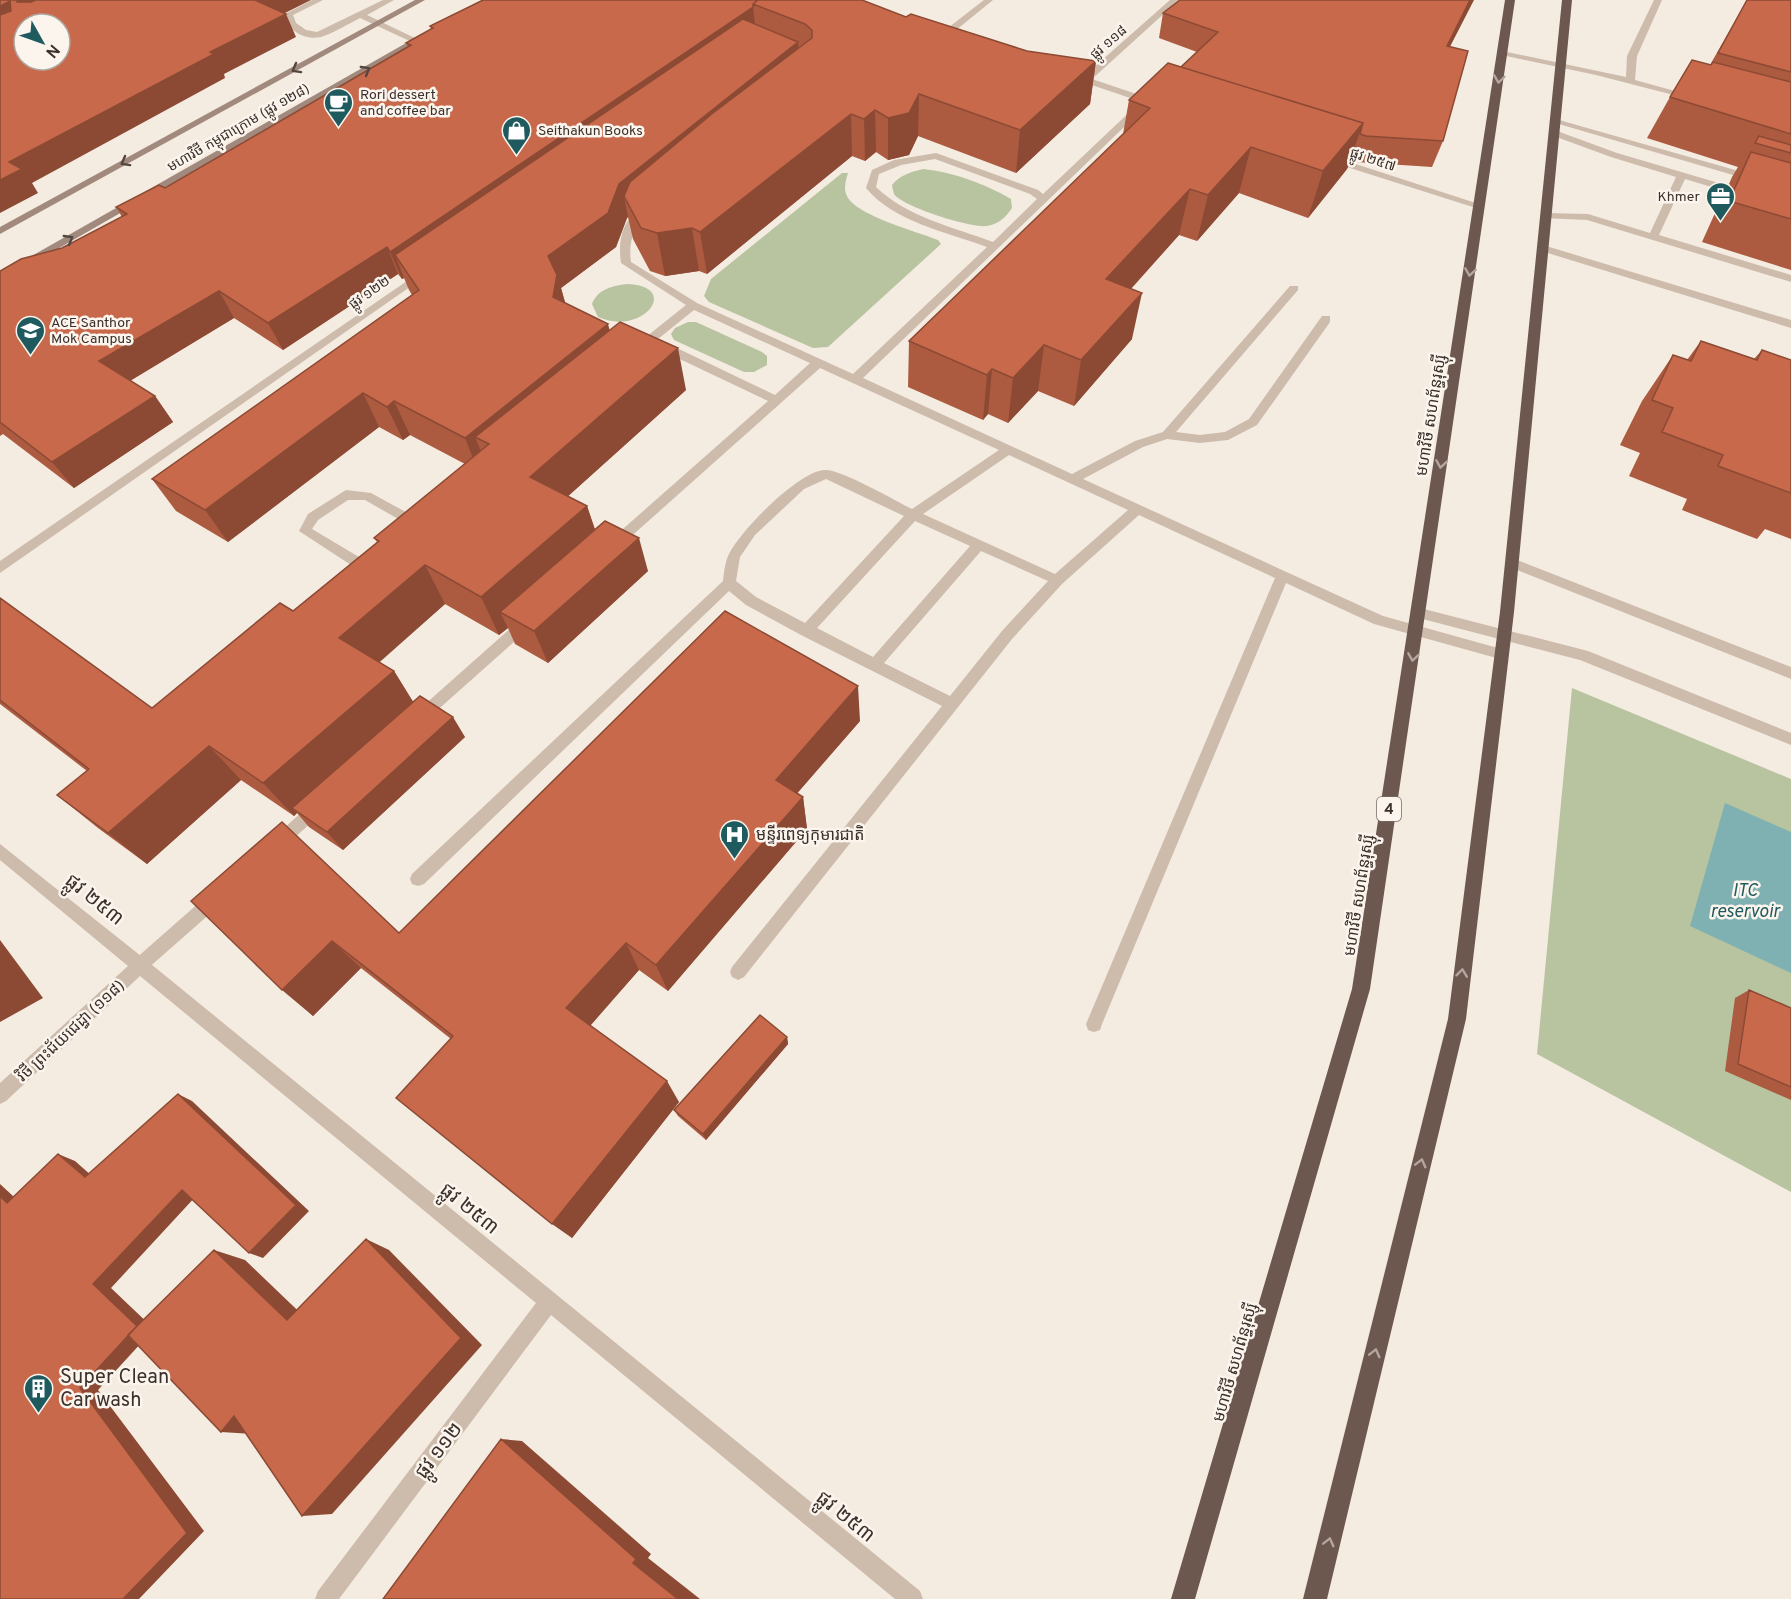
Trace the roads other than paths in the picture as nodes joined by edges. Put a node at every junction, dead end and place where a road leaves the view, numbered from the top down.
1 (319, 0) edge
2 (390, 0) edge
3 (421, 0) edge
4 (989, 0) edge
5 (1175, 0) edge
6 (1510, 0) edge
7 (1567, 0) edge
8 (1658, 0) edge
9 (360, 15) junction
10 (379, 24) junction
11 (438, 29) edge
12 (936, 29) edge
13 (946, 33) junction
14 (957, 36) edge
15 (417, 41) junction
16 (1502, 54) junction
17 (1560, 63) junction
18 (1064, 72) edge
19 (1085, 80) junction
20 (1630, 81) junction
21 (1147, 100) junction
22 (1699, 100) edge
23 (1158, 104) edge
24 (1554, 127) junction
25 (1315, 154) edge
26 (1682, 175) junction
27 (1791, 189) edge
28 (1758, 198) edge
29 (1043, 199) junction
30 (1480, 206) junction
31 (648, 208) edge
32 (1546, 216) junction
33 (0, 231) edge
34 (1653, 237) junction
35 (994, 246) junction
36 (1542, 248) junction
37 (432, 267) edge
38 (0, 279) edge
39 (1791, 279) edge
40 (1294, 288) dead end
41 (693, 305) junction
42 (1326, 319) dead end
43 (1791, 324) edge
44 (818, 363) junction
45 (854, 380) junction
46 (776, 400) junction
47 (1167, 435) junction
48 (1008, 450) junction
49 (1071, 480) junction
50 (1136, 510) junction
51 (913, 515) junction
52 (407, 538) edge
53 (979, 545) junction
54 (381, 558) edge
55 (597, 559) edge
56 (1512, 563) junction
57 (0, 568) edge
58 (1282, 577) junction
59 (1057, 580) junction
60 (729, 584) junction
61 (1420, 613) junction
62 (535, 615) edge
63 (806, 631) junction
64 (1416, 632) junction
65 (1504, 635) junction
66 (1500, 654) junction
67 (874, 665) junction
68 (1791, 673) edge
69 (950, 703) junction
70 (410, 726) edge
71 (1791, 739) edge
72 (329, 798) edge
73 (0, 851) edge
74 (267, 853) edge
75 (418, 879) dead end
76 (222, 893) edge
77 (140, 966) junction
78 (738, 972) dead end
79 (1094, 1024) dead end
80 (0, 1095) edge
81 (549, 1302) junction
82 (326, 1599) edge
83 (912, 1599) edge
84 (1183, 1599) edge
85 (1315, 1599) edge

1 - 9 street
2 - 9 street
3 - 10 main road, មហាវិថី កម្ពុជាក្រោម (ផ្លូវ ១២៨)
4 - 13 street
5 - 19 street, ផ្លូវ ១១៨
6 - 16 highway, មហាវិថី សហព័ន្ធរុស្ស៊ី / 4
7 - 17 highway
8 - 20 street
9 - 10 street
10 - 15 street
10 -> 33 main road, មហាវិថី កម្ពុជាក្រោម (ផ្លូវ ១២៨)
11 - 15 main road, មហាវិថី កម្ពុជាក្រោម (ផ្លូវ ១២៨)
12 - 13 street
13 - 14 street
38 -> 15 main road, មហាវិថី កម្ពុជាក្រោម (ផ្លូវ ១២៨)
16 - 17 street
16 -> 30 highway, មហាវិថី សហព័ន្ធរុស្ស៊ី / 4
17 - 20 street
17 - 24 highway
18 - 19 street
19 - 21 street
20 - 22 street
21 - 23 street
21 - 29 street
24 - 26 street
24 - 27 street
24 - 32 highway
25 - 30 street, ផ្លូវ ២៥៧
26 - 28 street
26 - 34 street
29 - 35 street
29 - 35 street
30 -> 61 highway, មហាវិថី សហព័ន្ធរុស្ស៊ី / 4
31 - 41 street
32 - 34 street
32 - 36 highway
34 - 39 street
35 - 45 street
36 - 43 street
36 - 56 highway
37 - 57 street, ផ្លូវ ១២២
40 - 47 street
41 - 44 street
41 - 46 street
42 - 47 street
44 - 45 street
44 - 46 street
45 - 48 street
46 - 55 street
47 - 49 street
48 - 49 street
48 - 51 street
49 - 50 street
50 - 58 street
50 - 59 street
51 - 53 street
51 - 60 street
51 - 63 street
52 - 54 street
53 - 59 street
53 - 67 street
56 - 65 highway
56 - 68 street
58 - 64 street
58 - 79 street
59 - 69 street
60 - 63 street
60 - 75 street
61 - 64 highway, មហាវិថី សហព័ន្ធរុស្ស៊ី / 4
61 - 65 street
62 - 70 street
63 - 67 street
64 - 66 street
64 -> 84 highway, មហាវិថី សហព័ន្ធរុស្ស៊ី / 4
65 - 66 highway
65 - 71 street
85 -> 66 highway
67 - 69 street
69 - 78 street
72 - 74 street
73 - 77 street, ផ្លូវ ២៥៣
76 - 77 street, វិថី ព្រះជ័យជេដ្ធា (១១៨)
77 - 80 street, វិថី ព្រះជ័យជេដ្ធា (១១៨)
77 - 81 street, ផ្លូវ ២៥៣
81 - 82 street, ផ្លូវ ១១២
81 - 83 street, ផ្លូវ ២៥៣

